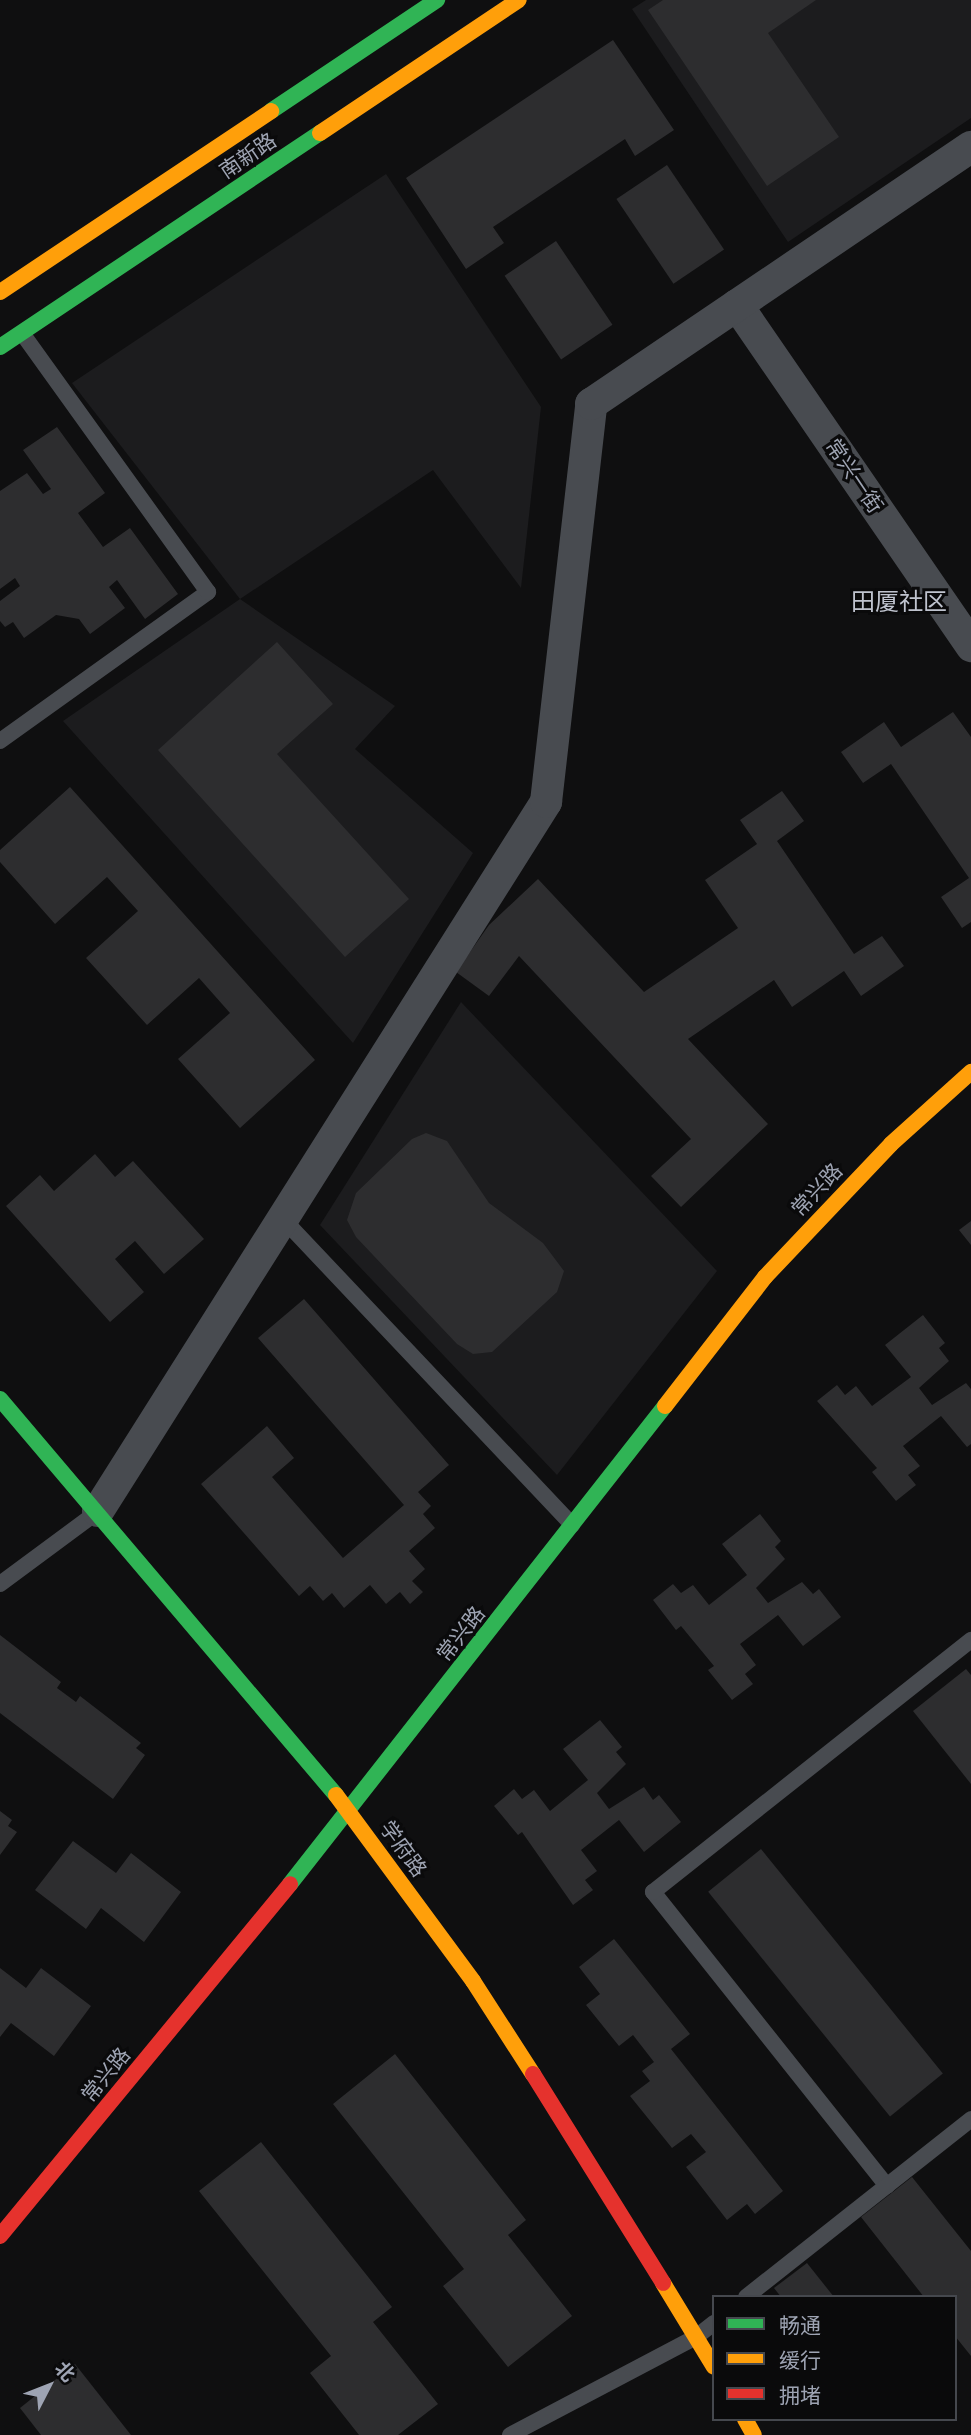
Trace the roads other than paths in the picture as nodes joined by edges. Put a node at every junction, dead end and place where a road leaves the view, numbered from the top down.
1 (437, 0) edge
2 (519, 0) edge
3 (971, 147) edge
4 (0, 292) edge
5 (737, 305) junction
6 (22, 333) junction
7 (0, 347) edge
8 (971, 646) edge
9 (0, 741) edge
10 (971, 1072) edge
11 (283, 1219) junction
12 (0, 1399) edge
13 (98, 1511) junction
14 (572, 1525) junction
15 (0, 1584) edge
16 (971, 1640) edge
17 (350, 1811) junction
18 (971, 2119) edge
19 (887, 2186) junction
20 (0, 2236) edge
21 (749, 2295) edge
22 (712, 2325) edge
23 (696, 2337) junction
24 (712, 2364) edge
25 (509, 2435) edge

1 - 4 main road, 南新路
2 - 6 main road, 南新路
3 - 5 street
5 - 8 street, 常兴一街
5 - 11 street
6 - 7 main road, 南新路
6 - 9 lane
10 - 14 main road, 常兴路
11 - 13 street
11 - 14 lane
12 - 13 main road, 学府路
13 - 15 lane
13 - 17 main road, 学府路
14 - 17 main road, 常兴路
16 - 19 lane
17 - 20 main road, 常兴路
17 - 23 main road, 学府路
18 - 19 lane
19 - 21 lane
22 - 23 lane
23 - 24 main road, 学府路
23 - 25 lane

